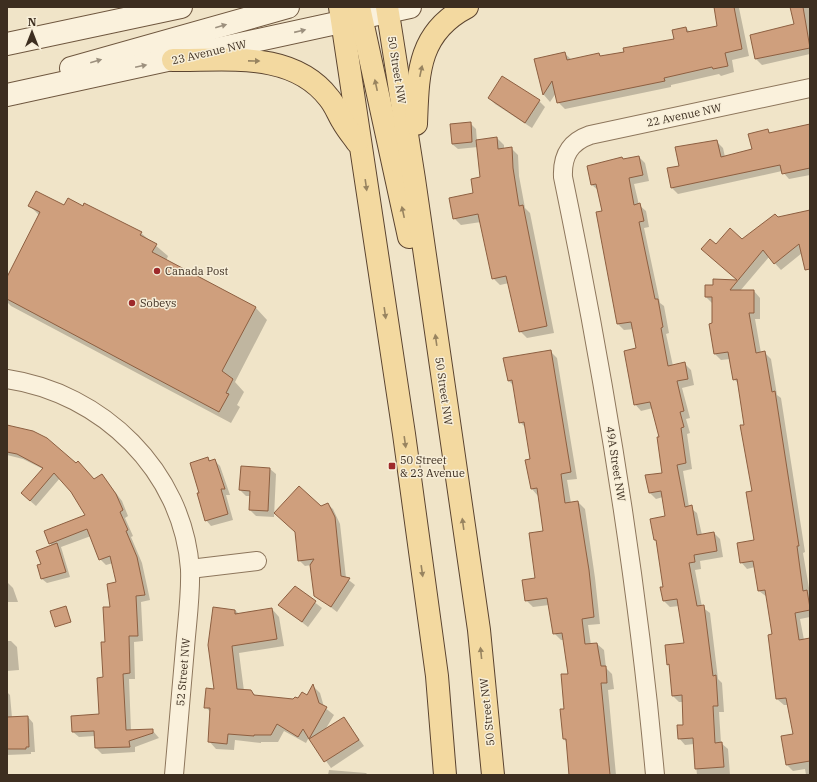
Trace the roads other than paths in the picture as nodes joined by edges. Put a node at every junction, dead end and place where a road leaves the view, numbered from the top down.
1 (181, 7) edge
2 (288, 7) edge
3 (410, 7) edge
4 (467, 7) edge
5 (386, 9) edge
6 (354, 12) edge
7 (7, 44) edge
8 (173, 60) junction
9 (810, 88) edge
10 (14, 94) edge
11 (360, 146) junction
12 (565, 155) joint
13 (414, 179) junction
14 (431, 303) junction
15 (7, 379) edge
16 (257, 561) dead end
17 (190, 569) junction
18 (174, 775) edge
19 (445, 775) edge
20 (493, 775) edge
21 (655, 775) edge

1 - 7 main road
10 -> 2 main road
3 - 5 main road, 23 Avenue NW
13 -> 4 main road
5 - 6 main road, 23 Avenue NW
5 - 13 main road, 50 Street NW
8 -> 6 main road, 23 Avenue NW
6 - 11 main road
14 -> 6 main road
10 -> 8 main road, 23 Avenue NW
8 -> 11 main road
9 - 12 street, 22 Avenue NW
11 -> 19 main road
12 - 21 street, 49A Street NW
13 - 14 main road, 50 Street NW
20 -> 14 main road, 50 Street NW
15 - 17 street, 52 Street NW
16 - 17 street
17 - 18 street, 52 Street NW

